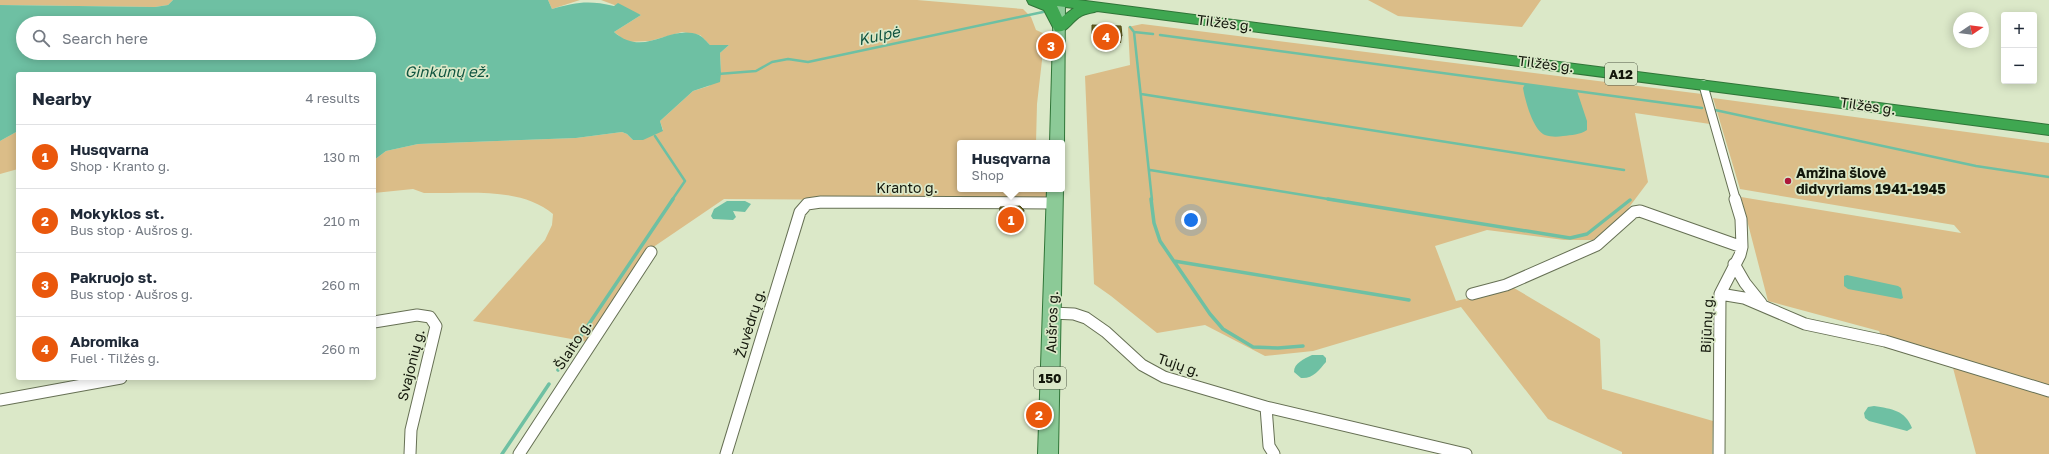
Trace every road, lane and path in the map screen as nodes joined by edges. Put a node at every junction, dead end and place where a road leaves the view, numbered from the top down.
1 (1031, 0) edge
2 (1044, 0) edge
3 (1059, 1) edge
4 (1101, 7) junction
5 (1060, 28) junction
6 (1703, 84) junction
7 (2049, 130) edge
8 (1057, 140) edge
9 (1055, 196) edge
10 (807, 204) joint
11 (1742, 247) junction
12 (651, 252) dead end
13 (1734, 264) junction
14 (1472, 294) dead end
15 (1720, 294) junction
16 (1762, 304) junction
17 (1052, 312) junction
18 (376, 322) edge
19 (108, 380) edge
20 (94, 382) edge
21 (2049, 391) edge
22 (0, 400) edge
23 (1266, 407) junction
24 (410, 454) edge
25 (520, 454) edge
26 (726, 454) edge
27 (1048, 454) edge
28 (1274, 454) edge
29 (1466, 454) edge
30 (1719, 454) edge

1 - 5 highway
2 - 3 highway, Tilžės g. / A12
3 - 4 highway, Tilžės g. / A12
3 - 5 main road
4 - 5 highway
4 - 6 highway, Tilžės g. / A12
5 - 8 main road
6 - 7 highway, Tilžės g. / A12
6 - 11 street, Bijūnų g.
9 - 10 street, Kranto g.
9 - 17 main road, Aušros g. / 150
10 - 26 street, Žuvėdrų g.
11 - 13 street, Bijūnų g.
11 - 14 street
12 - 25 street, Šlaito g.
13 - 15 street, Bijūnų g.
13 - 16 street
15 - 16 street
15 - 30 street, Bijūnų g.
16 - 21 street
17 - 23 street, Tujų g.
17 - 27 main road, Aušros g. / 150
18 - 24 street, Svajonių g.
19 - 20 street
20 - 22 street
23 - 28 street
23 - 29 street, Tujų g.

